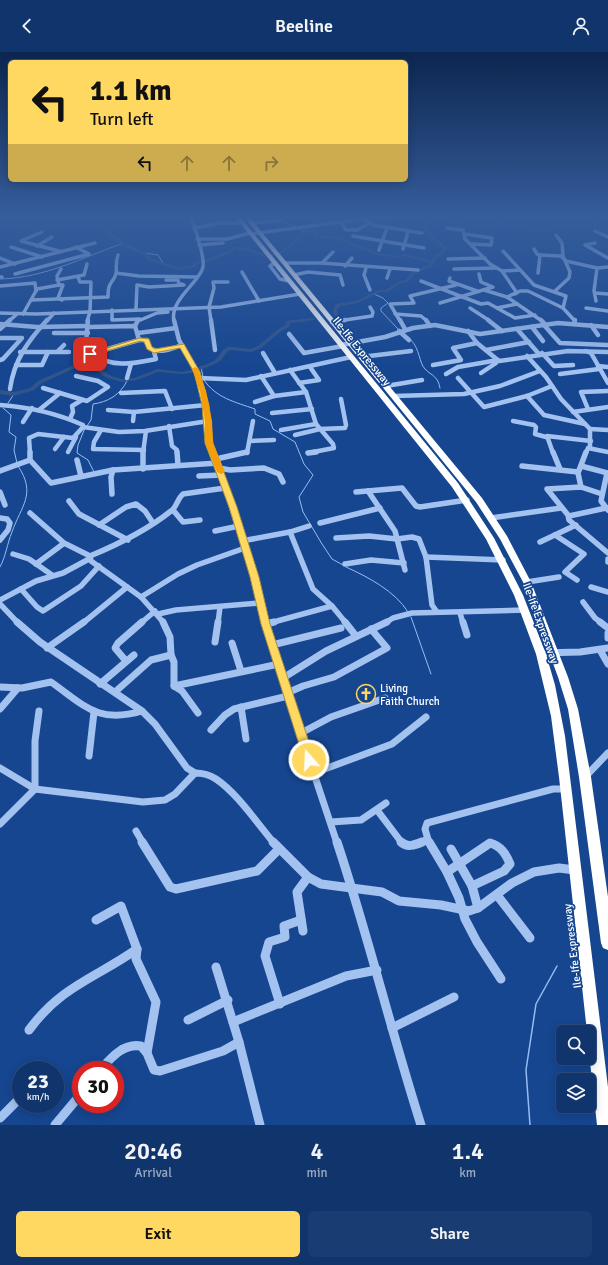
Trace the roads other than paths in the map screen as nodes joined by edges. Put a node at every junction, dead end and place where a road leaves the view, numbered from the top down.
1 (36, 268) edge
2 (86, 268) edge
3 (116, 268) edge
4 (203, 268) edge
5 (283, 268) edge
6 (368, 268) edge
7 (370, 268) edge
8 (474, 268) edge
9 (476, 268) edge
10 (497, 268) edge
11 (539, 268) edge
12 (569, 268) edge
13 (597, 268) edge
14 (61, 269) dead end
15 (390, 269) junction
16 (454, 269) dead end
17 (418, 270) dead end
18 (520, 270) joint
19 (502, 271) junction
20 (242, 272) dead end
21 (116, 273) junction
22 (538, 273) dead end
23 (15, 274) dead end
24 (198, 276) junction
25 (78, 277) junction
26 (387, 278) dead end
27 (450, 278) dead end
28 (57, 280) junction
29 (166, 280) dead end
30 (421, 280) dead end
31 (294, 281) junction
32 (228, 282) dead end
33 (58, 285) junction
34 (184, 285) junction
35 (191, 285) junction
36 (343, 285) dead end
37 (456, 285) junction
38 (0, 286) edge
39 (442, 289) junction
40 (36, 290) junction
41 (370, 290) dead end
42 (484, 290) junction
43 (477, 291) junction
44 (556, 291) junction
45 (595, 293) junction
46 (300, 294) junction
47 (515, 294) junction
48 (608, 294) edge
49 (463, 296) junction
50 (507, 297) junction
51 (59, 299) junction
52 (91, 299) junction
53 (32, 301) junction
54 (259, 301) junction
55 (596, 301) dead end
56 (440, 303) dead end
57 (517, 304) junction
58 (209, 307) junction
59 (370, 307) dead end
60 (470, 308) dead end
61 (497, 308) junction
62 (563, 308) junction
63 (586, 308) dead end
64 (136, 309) junction
65 (176, 309) junction
66 (112, 310) junction
67 (90, 311) junction
68 (608, 311) edge
69 (0, 313) edge
70 (54, 313) junction
71 (17, 314) junction
72 (23, 314) junction
73 (395, 314) junction
74 (535, 315) junction
75 (140, 320) junction
76 (0, 324) edge
77 (6, 324) junction
78 (544, 324) junction
79 (574, 324) junction
80 (87, 326) junction
81 (135, 326) junction
82 (332, 326) junction
83 (430, 326) junction
84 (591, 326) junction
85 (42, 327) junction
86 (532, 327) junction
87 (608, 327) edge
88 (176, 328) junction
89 (0, 329) edge
90 (518, 329) junction
91 (401, 331) junction
92 (502, 331) junction
93 (468, 332) junction
94 (54, 333) dead end
95 (88, 333) junction
96 (138, 333) junction
97 (289, 334) dead end
98 (598, 335) dead end
99 (0, 338) edge
100 (140, 340) junction
101 (410, 340) dead end
102 (543, 341) dead end
103 (529, 342) junction
104 (477, 343) junction
105 (182, 345) junction
106 (345, 345) junction
107 (607, 345) edge
108 (64, 346) dead end
109 (215, 350) dead end
110 (486, 350) junction
111 (58, 351) junction
112 (157, 351) junction
113 (411, 351) dead end
114 (586, 351) junction
115 (20, 352) junction
116 (48, 352) junction
117 (69, 352) dead end
118 (608, 352) edge
119 (263, 353) dead end
120 (91, 354) junction
121 (540, 354) junction
122 (527, 356) junction
123 (356, 357) junction
124 (0, 360) edge
125 (496, 360) junction
126 (131, 364) junction
127 (16, 365) junction
128 (433, 365) dead end
129 (572, 365) dead end
130 (554, 366) junction
131 (310, 367) junction
132 (608, 367) edge
133 (599, 368) junction
134 (290, 370) junction
135 (540, 371) junction
136 (197, 373) junction
137 (480, 373) dead end
138 (275, 374) junction
139 (446, 374) dead end
140 (76, 376) dead end
141 (261, 376) junction
142 (127, 378) dead end
143 (458, 378) dead end
144 (422, 380) dead end
145 (299, 383) junction
146 (608, 383) edge
147 (386, 386) junction
148 (552, 386) junction
149 (43, 388) dead end
150 (10, 389) dead end
151 (608, 391) edge
152 (306, 392) junction
153 (60, 393) junction
154 (121, 393) dead end
155 (471, 393) junction
156 (274, 396) junction
157 (394, 396) junction
158 (527, 396) junction
159 (341, 399) dead end
160 (82, 400) junction
161 (255, 402) dead end
162 (3, 405) edge
163 (206, 405) junction
164 (608, 407) edge
165 (32, 408) junction
166 (172, 409) junction
167 (312, 409) junction
168 (588, 409) junction
169 (39, 410) junction
170 (108, 410) dead end
171 (134, 412) junction
172 (573, 412) junction
173 (272, 413) dead end
174 (70, 419) junction
175 (133, 421) dead end
176 (208, 421) junction
177 (253, 421) dead end
178 (513, 421) dead end
179 (23, 422) dead end
180 (316, 424) junction
181 (585, 424) junction
182 (169, 426) junction
183 (85, 427) junction
184 (320, 429) junction
185 (590, 429) junction
186 (101, 430) junction
187 (281, 430) dead end
188 (608, 430) edge
189 (146, 431) junction
190 (295, 435) dead end
191 (64, 437) junction
192 (76, 437) junction
193 (546, 437) junction
194 (274, 440) dead end
195 (250, 441) junction
196 (591, 441) junction
197 (590, 448) junction
198 (55, 450) dead end
199 (144, 450) junction
200 (68, 452) dead end
201 (608, 452) edge
202 (308, 454) dead end
203 (30, 460) junction
204 (77, 460) dead end
205 (43, 465) dead end
206 (178, 465) junction
207 (36, 466) junction
208 (219, 466) junction
209 (522, 466) dead end
210 (581, 466) junction
211 (143, 468) junction
212 (560, 468) junction
213 (113, 470) junction
214 (0, 471) edge
215 (578, 472) junction
216 (607, 473) edge
217 (81, 476) junction
218 (199, 476) dead end
219 (283, 482) dead end
220 (225, 488) junction
221 (582, 488) junction
222 (368, 491) junction
223 (356, 492) dead end
224 (0, 493) edge
225 (112, 494) dead end
226 (602, 494) junction
227 (467, 500) junction
228 (69, 501) dead end
229 (5, 505) dead end
230 (380, 508) junction
231 (561, 508) junction
232 (607, 509) edge
233 (173, 510) junction
234 (30, 513) dead end
235 (569, 516) junction
236 (0, 518) edge
237 (491, 518) junction
238 (200, 520) dead end
239 (153, 523) junction
240 (320, 523) dead end
241 (99, 525) junction
242 (576, 525) junction
243 (239, 526) junction
244 (309, 526) dead end
245 (215, 531) dead end
246 (290, 532) junction
247 (555, 535) junction
248 (336, 538) dead end
249 (398, 539) junction
250 (0, 540) edge
251 (128, 540) junction
252 (540, 542) dead end
253 (64, 544) junction
254 (244, 544) junction
255 (608, 553) edge
256 (13, 554) dead end
257 (426, 557) junction
258 (89, 558) junction
259 (608, 559) edge
260 (503, 560) junction
261 (608, 562) edge
262 (404, 563) junction
263 (36, 564) junction
264 (345, 564) dead end
265 (100, 566) junction
266 (405, 570) dead end
267 (52, 575) junction
268 (559, 577) dead end
269 (577, 580) dead end
270 (528, 582) junction
271 (127, 587) junction
272 (591, 587) dead end
273 (21, 589) junction
274 (608, 592) edge
275 (141, 598) junction
276 (0, 600) edge
277 (583, 602) dead end
278 (260, 603) junction
279 (0, 604) edge
280 (332, 606) junction
281 (220, 607) junction
282 (525, 610) junction
283 (437, 612) junction
284 (156, 613) junction
285 (460, 613) junction
286 (266, 624) junction
287 (341, 628) dead end
288 (608, 628) edge
289 (371, 629) junction
290 (608, 634) edge
291 (356, 636) junction
292 (467, 636) dead end
293 (608, 638) edge
294 (215, 642) dead end
295 (232, 643) dead end
296 (272, 645) junction
297 (47, 648) junction
298 (608, 648) edge
299 (600, 650) junction
300 (540, 653) junction
301 (555, 653) junction
302 (134, 655) dead end
303 (171, 655) junction
304 (126, 661) junction
305 (279, 664) junction
306 (608, 664) edge
307 (241, 671) junction
308 (283, 678) junction
309 (100, 684) junction
310 (174, 686) junction
311 (0, 687) edge
312 (18, 688) junction
313 (114, 692) junction
314 (287, 694) junction
315 (384, 698) dead end
316 (241, 707) junction
317 (0, 709) edge
318 (39, 711) dead end
319 (94, 712) junction
320 (142, 712) junction
321 (198, 713) dead end
322 (426, 717) dead end
323 (211, 730) dead end
324 (301, 734) junction
325 (246, 739) dead end
326 (608, 753) edge
327 (89, 756) dead end
328 (0, 768) edge
329 (195, 773) junction
330 (314, 773) junction
331 (585, 777) junction
332 (35, 789) junction
333 (566, 789) junction
334 (386, 802) dead end
335 (377, 810) junction
336 (330, 822) junction
337 (0, 824) edge
338 (136, 831) dead end
339 (427, 839) junction
340 (279, 849) junction
341 (451, 849) dead end
342 (459, 865) junction
343 (575, 870) junction
344 (447, 872) junction
345 (308, 877) junction
346 (472, 886) junction
347 (353, 889) junction
348 (497, 895) junction
349 (478, 908) junction
350 (462, 910) junction
351 (96, 920) dead end
352 (301, 920) junction
353 (303, 931) dead end
354 (530, 938) dead end
355 (608, 943) edge
356 (137, 949) junction
357 (216, 967) dead end
358 (377, 970) junction
359 (501, 980) dead end
360 (454, 997) dead end
361 (228, 1000) junction
362 (280, 1004) junction
363 (188, 1020) dead end
364 (233, 1022) junction
365 (392, 1028) junction
366 (29, 1030) dead end
367 (239, 1042) junction
368 (147, 1053) junction
369 (109, 1061) edge
370 (72, 1105) edge
371 (12, 1106) edge
372 (0, 1118) edge
373 (55, 1125) edge
374 (260, 1125) edge
375 (421, 1125) edge
376 (605, 1125) edge

1 - 23 street
2 - 25 street
3 - 21 street
4 - 24 street
5 - 31 highway, Ile-Ife Expressway
6 - 41 street
7 - 15 street
8 - 16 street
9 - 42 street
10 - 19 street
11 - 22 street
12 - 44 street
13 - 45 street
14 - 28 street
15 - 17 street
15 - 26 street
18 - 19 street
18 - 44 street
19 - 47 street
20 - 54 street
21 - 24 street
21 - 52 street
24 - 35 street
25 - 28 street
25 - 52 street
27 - 37 street
28 - 33 street
29 - 34 street
30 - 39 street
31 - 36 street
31 - 46 highway, Ile-Ife Expressway
31 - 82 highway, Ile-Ife Expressway
32 - 58 street
33 - 40 street
33 - 51 street
34 - 35 street
34 - 64 street
35 - 65 street
37 - 39 street
37 - 43 street
38 - 40 street
39 - 49 street
39 - 73 street
40 - 53 street
42 - 43 street
42 - 50 street
43 - 49 street
44 - 62 street
45 - 48 street
45 - 55 street
46 - 54 street
46 - 82 highway, Ile-Ife Expressway
47 - 50 street
47 - 62 street
49 - 56 street
49 - 61 street
50 - 57 street
51 - 52 street
51 - 53 street
52 - 67 street
53 - 72 street
54 - 58 street
57 - 61 street
57 - 74 street
58 - 65 street
58 - 109 street
59 - 82 street
60 - 92 street
61 - 74 street
62 - 79 street
63 - 68 street
64 - 65 street
64 - 66 street
65 - 75 street
65 - 88 street
66 - 67 street
66 - 75 street
67 - 70 street
67 - 80 street
69 - 71 street
70 - 72 street
70 - 85 street
71 - 72 street
71 - 77 street
73 - 83 street
73 - 91 street
74 - 78 street
75 - 81 street
76 - 77 street
77 - 85 street
77 - 89 street
78 - 79 street
78 - 86 street
78 - 107 street
79 - 84 street
80 - 81 street
80 - 85 street
80 - 95 street
81 - 96 street
82 - 106 highway, Ile-Ife Expressway
83 - 91 street
83 - 93 street
84 - 87 street
84 - 98 street
85 - 115 street
86 - 90 street
86 - 102 street
88 - 96 street
88 - 105 street
90 - 92 street
90 - 103 street
91 - 101 street
91 - 106 street
92 - 93 street
93 - 104 street
94 - 95 street
95 - 120 street
96 - 100 street
97 - 106 street
99 - 124 street
100 - 112 street
100 - 120 street
103 - 110 street
103 - 121 street
104 - 110 street
104 - 128 street
105 - 112 street
105 - 136 street
106 - 123 highway, Ile-Ife Expressway
108 - 111 street
110 - 125 street
111 - 116 street
111 - 117 street
112 - 126 street
113 - 123 street
114 - 118 street
114 - 121 street
114 - 133 street
115 - 116 street
115 - 127 street
116 - 127 street
119 - 138 street
120 - 126 street
121 - 122 street
121 - 130 street
122 - 125 street
122 - 135 street
123 - 131 street
123 - 147 highway, Ile-Ife Expressway
123 - 227 highway, Ile-Ife Expressway
125 - 137 street
125 - 139 street
126 - 142 street
127 - 150 street
129 - 130 street
130 - 133 street
131 - 134 street
131 - 145 street
132 - 133 street
133 - 146 street
134 - 138 street
134 - 145 street
135 - 148 street
135 - 155 street
136 - 141 street
136 - 163 street
138 - 141 street
140 - 160 street
141 - 156 street
143 - 155 street
144 - 147 street
145 - 152 street
147 - 157 highway, Ile-Ife Expressway
148 - 158 street
148 - 172 street
149 - 153 street
151 - 168 street
152 - 156 street
152 - 167 street
153 - 160 street
153 - 169 street
154 - 166 street
155 - 157 street
155 - 158 street
156 - 161 street
157 - 237 highway, Ile-Ife Expressway
158 - 181 street
159 - 184 street
160 - 174 street
162 - 165 street
163 - 166 street
163 - 176 street
164 - 168 street
165 - 169 street
165 - 179 street
166 - 171 street
167 - 173 street
167 - 180 street
168 - 172 street
169 - 174 street
170 - 171 street
171 - 175 street
172 - 181 street
174 - 183 street
176 - 182 street
176 - 208 street
177 - 195 street
178 - 193 street
180 - 184 street
180 - 187 street
181 - 185 street
182 - 189 street
182 - 206 street
183 - 186 street
183 - 192 street
184 - 190 street
184 - 202 street
185 - 188 street
185 - 196 street
186 - 189 street
186 - 199 street
189 - 199 street
191 - 192 street
191 - 198 street
191 - 203 street
192 - 200 street
193 - 196 street
193 - 212 street
194 - 195 street
195 - 208 street
196 - 197 street
197 - 201 street
197 - 210 street
199 - 211 street
203 - 207 street
203 - 214 street
204 - 217 street
205 - 207 street
206 - 208 street
206 - 211 street
207 - 217 street
208 - 218 street
208 - 219 street
208 - 220 street
209 - 212 street
210 - 215 street
210 - 216 street
211 - 213 street
212 - 215 street
213 - 217 street
213 - 225 street
215 - 221 street
216 - 226 street
220 - 233 street
220 - 243 street
221 - 226 street
221 - 231 street
222 - 223 street
222 - 227 street
222 - 230 street
224 - 229 street
226 - 232 street
227 - 260 highway, Ile-Ife Expressway
228 - 241 street
230 - 240 street
230 - 249 street
231 - 235 street
231 - 237 street
232 - 235 street
233 - 238 street
233 - 239 street
234 - 253 street
235 - 242 street
236 - 250 street
237 - 270 highway, Ile-Ife Expressway
239 - 241 street
239 - 251 street
241 - 251 street
242 - 247 street
242 - 255 street
243 - 245 street
243 - 254 street
244 - 246 street
246 - 254 street
246 - 280 street
247 - 252 street
247 - 269 street
248 - 249 street
249 - 257 street
249 - 262 street
251 - 258 street
253 - 258 street
253 - 263 street
254 - 275 street
254 - 278 street
256 - 263 street
257 - 260 street
257 - 283 street
258 - 265 street
258 - 267 street
259 - 261 street
260 - 282 highway, Ile-Ife Expressway
262 - 264 street
262 - 266 street
263 - 267 street
265 - 271 street
265 - 273 street
267 - 273 street
268 - 270 street
270 - 301 highway, Ile-Ife Expressway
271 - 275 street
271 - 297 street
272 - 274 street
273 - 276 street
275 - 284 street
277 - 288 street
278 - 281 street
278 - 286 street
279 - 297 street
280 - 286 street
280 - 291 street
281 - 284 street
281 - 294 street
282 - 285 street
282 - 300 highway, Ile-Ife Expressway
283 - 285 street
283 - 289 street
284 - 303 street
284 - 304 street
285 - 292 street
286 - 296 street
287 - 296 street
289 - 291 street
289 - 314 street
290 - 293 street
291 - 308 street
295 - 307 street
296 - 305 street
297 - 309 street
298 - 299 street
299 - 301 street
299 - 306 street
300 - 301 street
300 - 333 highway, Ile-Ife Expressway
301 - 331 highway, Ile-Ife Expressway
302 - 304 street
303 - 310 street
303 - 313 street
304 - 309 street
305 - 307 street
305 - 308 street
307 - 310 street
308 - 314 street
309 - 313 street
310 - 321 street
311 - 312 street
312 - 317 street
312 - 319 street
313 - 320 street
314 - 316 street
314 - 324 street
315 - 324 street
316 - 323 street
316 - 325 street
318 - 332 street
319 - 320 street
319 - 327 street
320 - 329 street
322 - 330 street
324 - 330 street
326 - 331 street
328 - 332 street
329 - 332 street
329 - 340 street
330 - 336 street
331 - 355 highway, Ile-Ife Expressway
332 - 337 street
333 - 339 street
333 - 343 highway, Ile-Ife Expressway
334 - 335 street
335 - 336 street
335 - 339 street
336 - 347 street
338 - 340 street
339 - 344 street
340 - 345 street
341 - 342 street
342 - 344 street
342 - 346 street
342 - 346 street
343 - 348 street
343 - 376 highway, Ile-Ife Expressway
344 - 350 street
345 - 347 street
345 - 352 street
346 - 349 street
347 - 350 street
347 - 358 street
348 - 349 street
348 - 354 street
349 - 350 street
350 - 359 street
351 - 356 street
352 - 353 street
352 - 362 street
356 - 366 street
356 - 368 street
357 - 361 street
358 - 362 street
358 - 365 street
360 - 365 street
361 - 363 street
361 - 364 street
362 - 364 street
364 - 367 street
365 - 375 street
367 - 368 street
367 - 374 street
368 - 369 street
370 - 373 street
371 - 372 street

